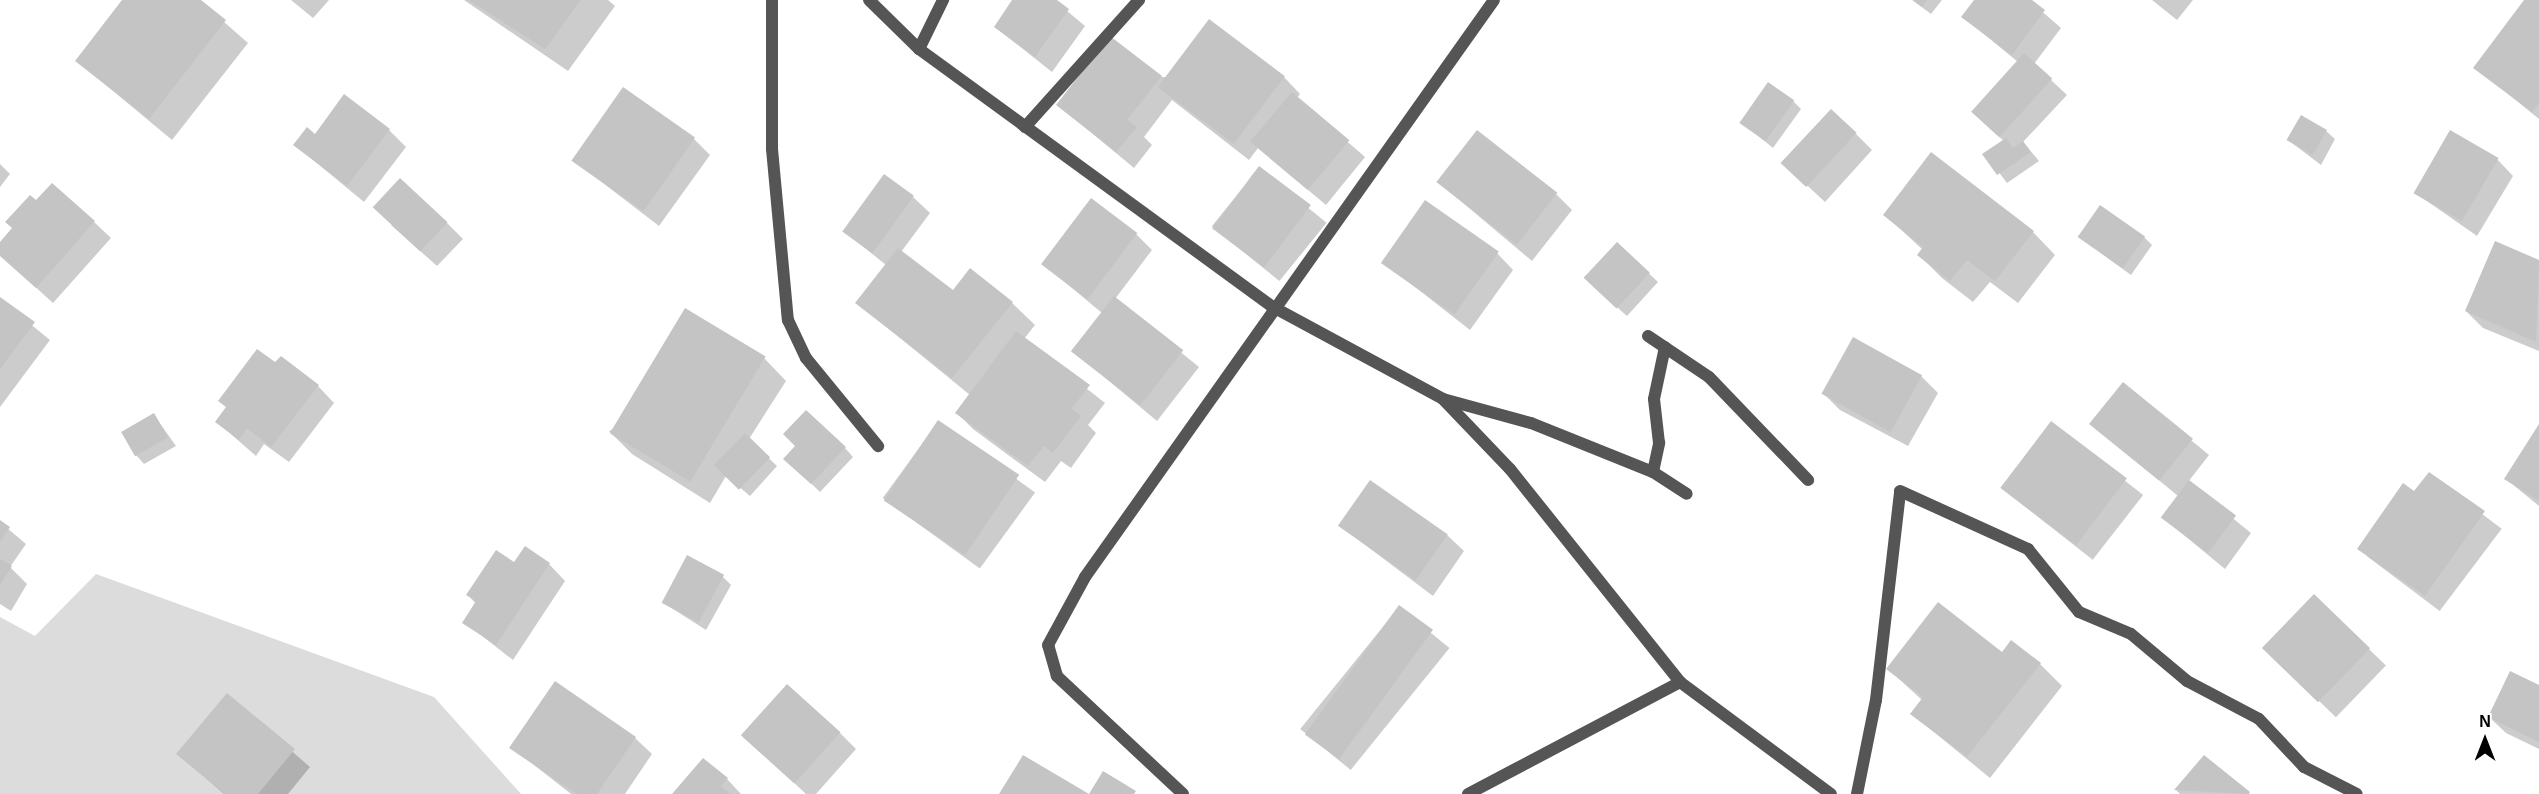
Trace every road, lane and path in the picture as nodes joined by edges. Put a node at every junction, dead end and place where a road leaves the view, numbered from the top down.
1 (772, 0) edge
2 (869, 0) edge
3 (943, 0) edge
4 (1139, 0) edge
5 (1494, 0) edge
6 (919, 49) junction
7 (1025, 127) junction
8 (1273, 307) junction
9 (1648, 336) dead end
10 (1665, 347) junction
11 (1443, 399) junction
12 (878, 446) dead end
13 (1653, 472) junction
14 (1808, 480) dead end
15 (1687, 494) dead end
16 (1680, 682) junction
17 (1183, 794) edge
18 (1468, 794) edge
19 (1831, 794) edge
20 (1857, 794) edge
21 (2356, 794) edge

1 - 12 street
2 - 6 street
3 - 6 street
4 - 7 street
5 - 8 street
6 - 7 street
7 - 8 street
8 - 11 street
8 - 17 street
9 - 10 street
10 - 13 street
10 - 14 street
11 - 13 street
11 - 16 street
13 - 15 street
16 - 18 street
16 - 19 street
20 - 21 street

